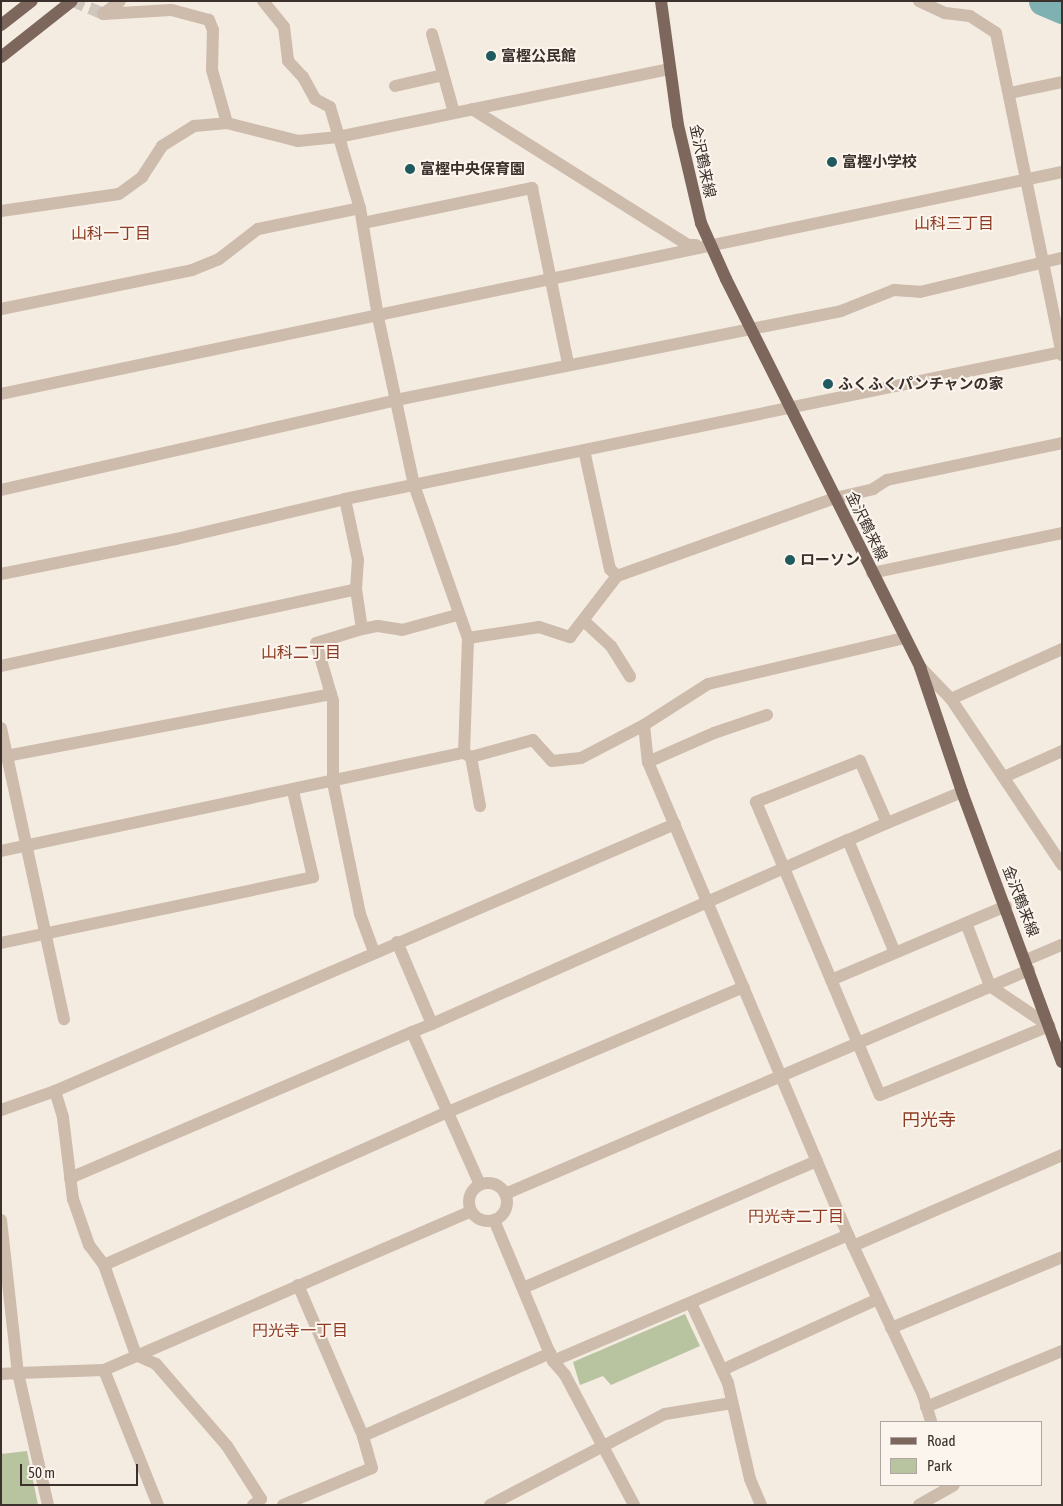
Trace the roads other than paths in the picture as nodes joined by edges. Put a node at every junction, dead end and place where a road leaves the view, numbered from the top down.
1 (32, 1) edge
2 (72, 1) edge
3 (120, 1) edge
4 (146, 1) edge
5 (263, 1) edge
6 (661, 1) edge
7 (919, 1) edge
8 (130, 14) junction
9 (1, 25) edge
10 (432, 34) dead end
11 (1, 57) edge
12 (670, 69) junction
13 (443, 75) junction
14 (1062, 82) edge
15 (395, 86) dead end
16 (1010, 93) junction
17 (472, 109) junction
18 (454, 113) junction
19 (227, 122) junction
20 (338, 137) junction
21 (1062, 172) edge
22 (1024, 180) junction
23 (360, 208) junction
24 (1, 211) edge
25 (362, 223) junction
26 (711, 244) junction
27 (1062, 258) edge
28 (1045, 262) junction
29 (549, 279) junction
30 (1, 309) edge
31 (378, 317) junction
32 (751, 328) junction
33 (1062, 353) edge
34 (568, 364) junction
35 (1, 394) edge
36 (396, 400) junction
37 (790, 407) junction
38 (1062, 443) edge
39 (584, 450) junction
40 (414, 485) junction
41 (1, 490) edge
42 (835, 498) junction
43 (346, 499) junction
44 (1062, 533) edge
45 (872, 573) junction
46 (1, 574) edge
47 (617, 576) junction
48 (356, 589) junction
49 (457, 614) junction
50 (584, 621) junction
51 (362, 629) junction
52 (468, 638) junction
53 (904, 638) junction
54 (1062, 649) edge
55 (1, 666) edge
56 (920, 667) junction
57 (630, 677) dead end
58 (331, 694) junction
59 (951, 699) junction
60 (767, 715) dead end
61 (644, 725) junction
62 (1, 728) edge
63 (1062, 751) edge
64 (468, 755) junction
65 (4, 757) edge
66 (648, 762) junction
67 (1004, 777) junction
68 (333, 782) junction
69 (293, 791) junction
70 (962, 792) junction
71 (480, 806) dead end
72 (887, 823) junction
73 (675, 824) junction
74 (848, 840) junction
75 (24, 846) junction
76 (1, 851) edge
77 (1062, 865) edge
78 (784, 868) junction
79 (708, 901) junction
80 (1006, 906) junction
81 (966, 923) junction
82 (46, 934) junction
83 (397, 942) junction
84 (1, 943) edge
85 (1062, 945) edge
86 (374, 952) junction
87 (895, 953) junction
88 (1028, 965) junction
89 (831, 980) junction
90 (990, 986) junction
91 (744, 987) junction
92 (64, 1019) dead end
93 (432, 1024) junction
94 (1049, 1026) junction
95 (412, 1032) junction
96 (858, 1043) junction
97 (1062, 1062) edge
98 (781, 1076) junction
99 (55, 1091) junction
100 (1, 1110) edge
101 (448, 1112) junction
102 (1062, 1155) edge
103 (817, 1161) junction
104 (70, 1178) junction
105 (480, 1185) junction
106 (505, 1194) junction
107 (471, 1211) junction
108 (1, 1220) edge
109 (494, 1220) junction
110 (850, 1241) junction
111 (1062, 1257) edge
112 (104, 1265) junction
113 (298, 1285) junction
114 (523, 1288) junction
115 (878, 1300) junction
116 (691, 1303) junction
117 (891, 1328) junction
118 (1062, 1351) edge
119 (136, 1354) junction
120 (552, 1357) junction
121 (104, 1370) junction
122 (722, 1370) junction
123 (18, 1373) junction
124 (1, 1374) edge
125 (732, 1403) junction
126 (926, 1406) junction
127 (931, 1421) edge
128 (363, 1436) junction
129 (602, 1446) junction
130 (953, 1486) edge
131 (933, 1502) edge
132 (259, 1503) edge
133 (48, 1505) edge
134 (158, 1505) edge
135 (283, 1505) edge
136 (490, 1505) edge
137 (634, 1505) edge
138 (761, 1505) edge
139 (919, 1505) edge

1 - 9 main road
2 - 11 main road
3 - 8 street
4 - 8 street
5 - 20 street
6 - 12 main road, 金沢鶴来線
7 - 16 street
8 - 19 street
10 - 13 street
12 - 17 street
12 - 26 main road, 金沢鶴来線
13 - 15 street
13 - 18 street
14 - 16 street
16 - 22 street
17 - 18 street
17 - 26 street
18 - 20 street
19 - 20 street
19 - 24 street
20 - 23 street
21 - 22 street
22 - 26 street
22 - 28 street
23 - 25 street
23 - 30 street
25 - 29 street
25 - 31 street
26 - 29 street
26 - 32 main road, 金沢鶴来線
27 - 28 street
28 - 32 street
28 - 33 street
29 - 31 street
29 - 34 street
31 - 35 street
31 - 36 street
32 - 34 street
32 - 37 main road, 金沢鶴来線
33 - 37 street
34 - 36 street
36 - 40 street
36 - 41 street
37 - 39 street
37 - 42 main road, 金沢鶴来線
38 - 42 street
39 - 40 street
39 - 47 street
40 - 43 street
40 - 49 street
42 - 45 main road, 金沢鶴来線
42 - 47 street
43 - 46 street
43 - 48 street
44 - 45 street
45 - 53 main road, 金沢鶴来線
47 - 50 street
48 - 51 street
48 - 55 street
49 - 51 street
49 - 52 street
50 - 52 street
50 - 57 street
51 - 58 street
52 - 64 street
53 - 56 main road, 金沢鶴来線
53 - 61 street
54 - 59 street
56 - 59 street
56 - 70 main road, 金沢鶴来線
58 - 65 street
58 - 68 street
59 - 67 street
60 - 66 street
61 - 64 street
61 - 66 street
62 - 65 street
63 - 67 street
64 - 68 street
64 - 71 street
65 - 75 street
66 - 73 street
67 - 77 street
68 - 69 street
68 - 86 street
69 - 75 street
69 - 82 street
70 - 72 street
70 - 80 main road, 金沢鶴来線
72 - 74 street
72 - 78 street
73 - 79 street
73 - 83 street
74 - 78 street
74 - 87 street
75 - 76 street
75 - 82 street
78 - 79 street
78 - 89 street
79 - 91 street
79 - 93 street
80 - 81 street
80 - 88 main road, 金沢鶴来線
81 - 87 street
81 - 90 street
82 - 84 street
82 - 92 street
83 - 86 street
83 - 93 street
85 - 88 street
86 - 99 street
87 - 89 street
88 - 90 street
88 - 94 main road, 金沢鶴来線
89 - 96 street
90 - 94 street
90 - 96 street
91 - 98 street
91 - 101 street
93 - 95 street
94 - 96 street
94 - 97 main road, 金沢鶴来線
95 - 101 street
95 - 104 street
96 - 98 street
98 - 103 street
98 - 106 street
99 - 100 street
99 - 104 street
101 - 105 street
101 - 112 street
102 - 110 street
103 - 110 street
103 - 114 street
104 - 112 street
105 - 106 street
105 - 107 street
106 - 109 street
107 - 109 street
107 - 113 street
108 - 123 street
109 - 114 street
110 - 115 street
110 - 116 street
111 - 117 street
112 - 119 street
113 - 119 street
113 - 128 street
114 - 120 street
115 - 117 street
115 - 122 street
116 - 120 street
116 - 122 street
117 - 126 street
118 - 126 street
119 - 121 street
119 - 132 street
120 - 128 street
120 - 129 street
121 - 123 street
121 - 134 street
122 - 125 street
123 - 124 street
123 - 133 street
125 - 129 street
125 - 138 street
126 - 127 street
128 - 135 street
129 - 136 street
129 - 137 street
130 - 131 street
131 - 139 street

